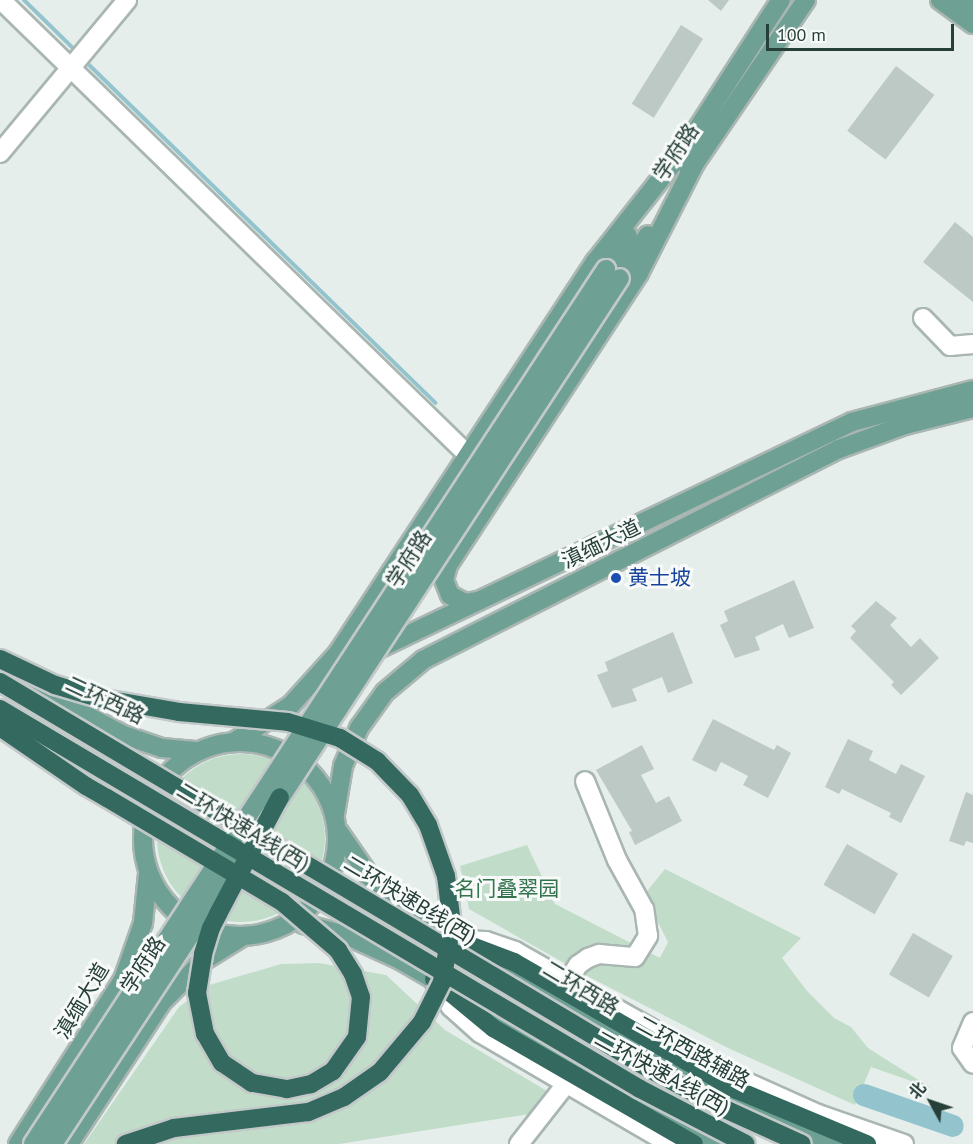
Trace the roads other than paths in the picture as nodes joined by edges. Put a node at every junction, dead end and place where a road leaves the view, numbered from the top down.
1 (1, 0) edge
2 (127, 0) edge
3 (782, 0) edge
4 (806, 0) edge
5 (940, 0) edge
6 (964, 0) edge
7 (973, 7) edge
8 (973, 24) edge
9 (76, 61) junction
10 (0, 153) edge
11 (688, 158) junction
12 (613, 273) junction
13 (923, 318) dead end
14 (973, 344) edge
15 (973, 390) edge
16 (973, 408) edge
17 (468, 455) junction
18 (427, 518) junction
19 (464, 540) junction
20 (480, 601) junction
21 (0, 659) edge
22 (0, 669) edge
23 (0, 682) edge
24 (40, 693) junction
25 (299, 697) junction
26 (0, 709) edge
27 (0, 722) edge
28 (9, 730) edge
29 (236, 741) junction
30 (198, 751) junction
31 (585, 781) dead end
32 (280, 797) junction
33 (336, 821) junction
34 (143, 839) junction
35 (147, 866) junction
36 (286, 925) junction
37 (244, 936) junction
38 (456, 940) junction
39 (434, 979) junction
40 (123, 980) junction
41 (568, 981) junction
42 (162, 1002) junction
43 (973, 1022) edge
44 (973, 1064) edge
45 (573, 1082) junction
46 (18, 1144) edge
47 (33, 1144) edge
48 (53, 1144) edge
49 (69, 1144) edge
50 (126, 1144) edge
51 (519, 1144) edge
52 (670, 1144) edge
53 (694, 1144) edge
54 (719, 1144) edge
55 (746, 1144) edge
56 (802, 1144) edge
57 (834, 1144) edge
58 (867, 1144) edge
59 (904, 1144) edge

1 - 9 street
2 - 9 street
3 - 11 main road, 学府路
4 - 11 main road, 学府路
5 - 8 main road
6 - 7 main road
9 - 10 street
9 - 17 street
11 - 12 main road, 学府路
11 - 17 main road, 学府路
11 - 19 main road
12 - 32 main road, 学府路, bridge
12 - 47 main road, 学府路, bridge
13 - 14 street
15 - 20 main road, 滇缅大道
16 - 33 main road, 滇缅大道
17 - 18 main road, 学府路
18 - 19 main road
18 - 25 main road, 学府路
19 - 20 main road
20 - 25 main road, 滇缅大道
21 - 50 highway, bridge
22 - 24 main road, 二环西路
23 - 56 highway, 二环快速B线(西), bridge
24 - 28 main road
24 - 30 main road, 二环西路
25 - 29 main road, 学府路
26 - 55 highway, 二环快速A线(西), bridge
27 - 28 main road
28 - 32 highway, bridge
28 - 34 main road
29 - 30 main road
29 - 33 main road
30 - 34 main road
31 - 41 street
32 - 48 main road, 学府路, bridge
33 - 36 main road
33 - 38 main road, 二环西路
34 - 35 main road
35 - 37 main road
35 - 40 main road, 滇缅大道
36 - 37 main road
36 - 39 main road
37 - 42 main road
38 - 39 main road
38 - 41 street, 二环西路辅路
38 - 57 main road, 二环西路
38 - 58 highway
39 - 45 highway
39 - 54 main road
40 - 42 main road
40 - 46 main road, 滇缅大道
41 - 59 street, 二环西路辅路
42 - 49 main road
43 - 44 street
45 - 51 street
45 - 52 street
45 - 53 highway

